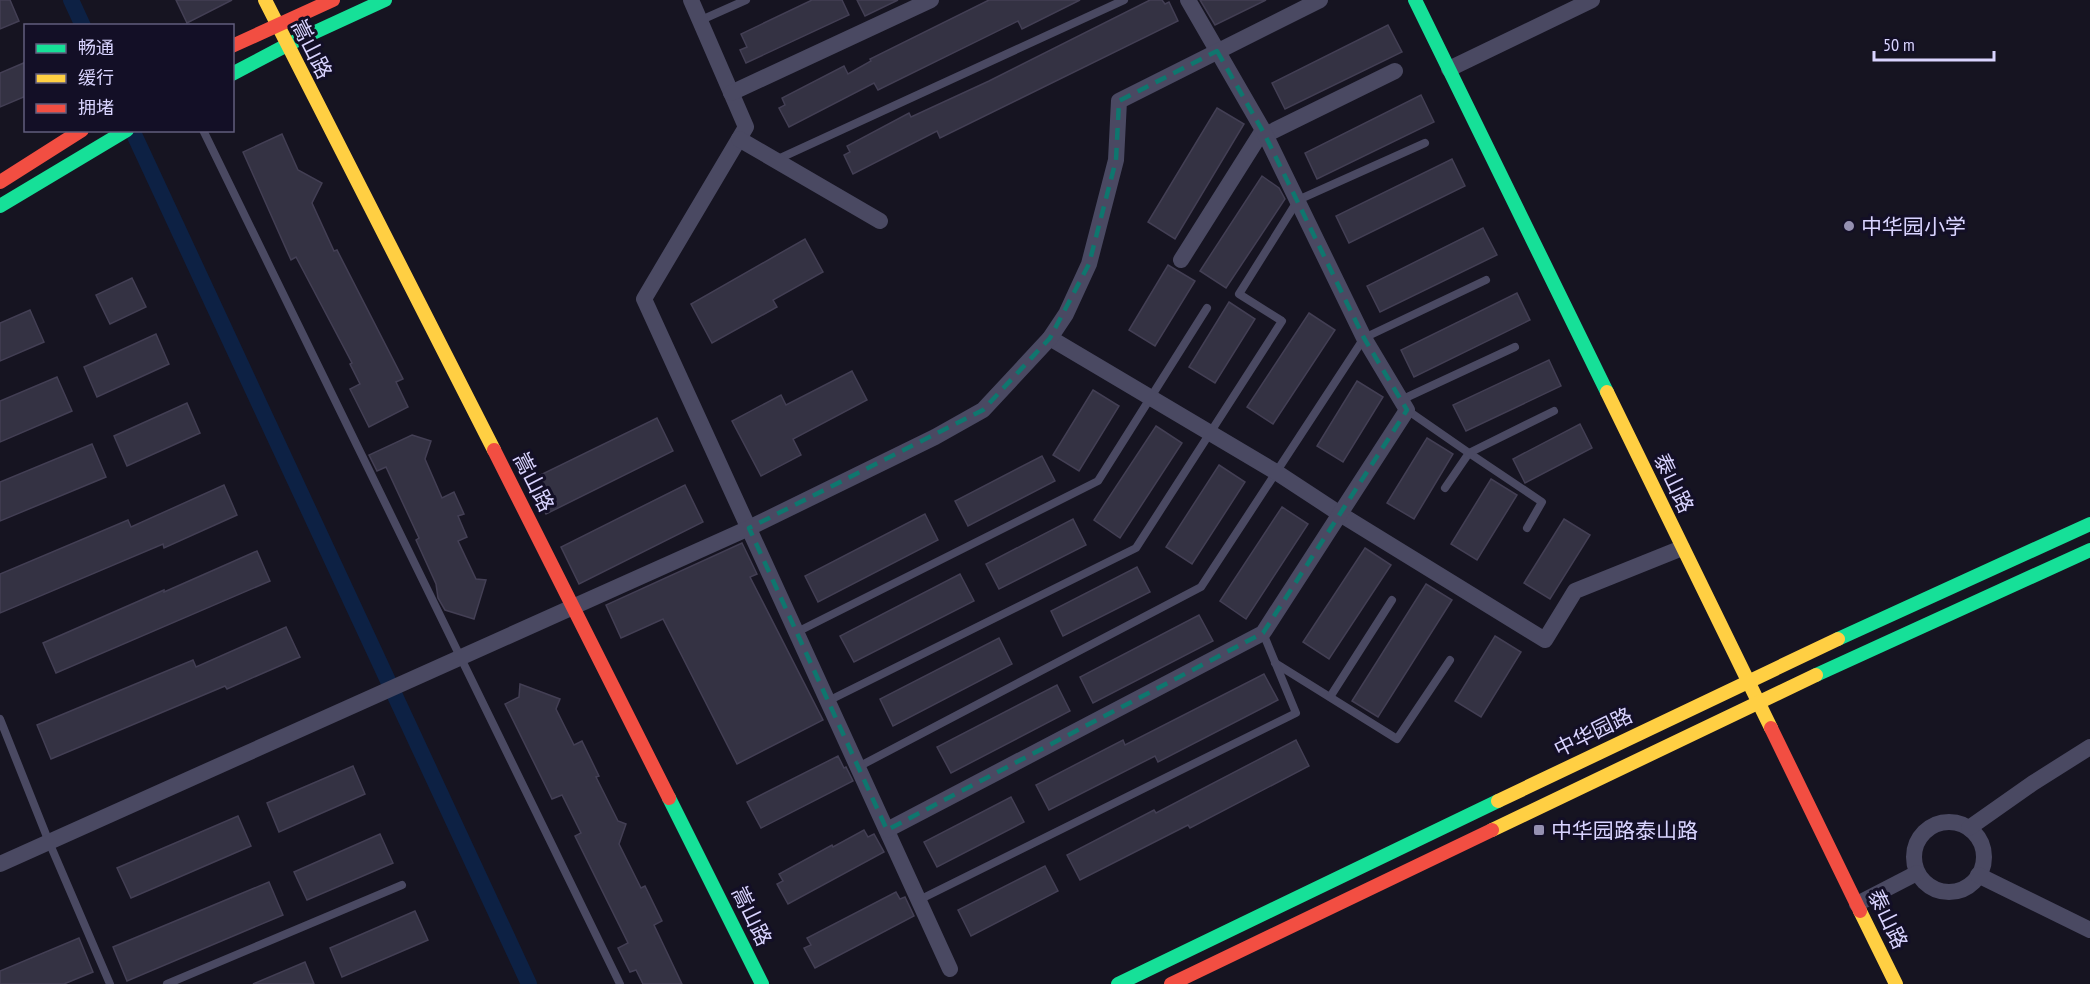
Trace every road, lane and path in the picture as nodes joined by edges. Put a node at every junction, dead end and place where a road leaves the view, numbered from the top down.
1 (265, 0) edge
2 (333, 0) edge
3 (385, 0) edge
4 (691, 0) edge
5 (746, 0) edge
6 (931, 0) edge
7 (1124, 0) edge
8 (1188, 0) edge
9 (1320, 0) edge
10 (1415, 0) edge
11 (1592, 0) edge
12 (699, 21) junction
13 (277, 25) junction
14 (234, 45) edge
15 (287, 45) junction
16 (1217, 51) junction
17 (1449, 69) junction
18 (1395, 71) dead end
19 (234, 73) edge
20 (731, 93) junction
21 (79, 132) edge
22 (124, 132) edge
23 (205, 132) edge
24 (1264, 133) junction
25 (739, 139) junction
26 (1425, 143) dead end
27 (776, 160) junction
28 (0, 182) edge
29 (1298, 200) junction
30 (0, 206) edge
31 (880, 221) dead end
32 (1181, 260) dead end
33 (1486, 280) dead end
34 (1207, 308) dead end
35 (1050, 338) junction
36 (1364, 338) junction
37 (1515, 347) dead end
38 (1151, 398) junction
39 (1404, 405) junction
40 (1554, 411) dead end
41 (1210, 434) junction
42 (1469, 453) junction
43 (1276, 472) junction
44 (1445, 488) dead end
45 (1340, 514) junction
46 (2090, 524) edge
47 (749, 528) junction
48 (1527, 528) dead end
49 (1682, 548) junction
50 (2090, 550) edge
51 (1392, 600) dead end
52 (574, 606) junction
53 (797, 632) junction
54 (1263, 633) junction
55 (461, 657) junction
56 (1450, 660) dead end
57 (1275, 662) junction
58 (1747, 681) junction
59 (1330, 697) junction
60 (828, 701) junction
61 (1757, 702) junction
62 (0, 719) edge
63 (2090, 747) edge
64 (858, 767) junction
65 (1969, 828) junction
66 (887, 830) junction
67 (49, 842) junction
68 (0, 864) edge
69 (1917, 873) junction
70 (1978, 875) junction
71 (402, 885) dead end
72 (919, 900) junction
73 (1857, 904) junction
74 (2090, 930) edge
75 (950, 969) dead end
76 (110, 984) edge
77 (167, 984) edge
78 (620, 984) edge
79 (762, 984) edge
80 (1118, 984) edge
81 (1171, 984) edge
82 (1896, 984) edge

1 - 13 street, 嵩山路
2 - 13 street
3 - 15 street
4 - 12 street
5 - 12 lane
6 - 20 street
7 - 27 lane
8 - 16 street
9 - 16 street
10 - 17 street, 泰山路
11 - 17 street
12 - 20 street
13 - 14 street
13 - 15 street, 嵩山路
15 - 19 street
15 - 52 street, 嵩山路
16 - 24 street
16 - 35 street
17 - 49 street, 泰山路
18 - 24 street
20 - 25 street
21 - 28 street
22 - 30 street
23 - 55 lane
24 - 29 street
24 - 32 street
25 - 27 street
25 - 47 street
26 - 29 lane
27 - 31 street
29 - 36 street
29 - 41 lane
33 - 36 lane
34 - 38 lane
35 - 38 street
35 - 47 street
36 - 39 street
36 - 43 lane
37 - 39 lane
38 - 41 street
38 - 53 lane
39 - 42 lane
39 - 45 street
40 - 42 lane
41 - 43 street
41 - 60 lane
42 - 44 lane
42 - 48 lane
43 - 45 street
43 - 64 lane
45 - 49 street
45 - 54 street
46 - 58 street, 中华园路
47 - 52 street
47 - 53 street
49 - 58 street, 泰山路
50 - 61 street, 中华园路
51 - 59 lane
52 - 55 street
52 - 79 street, 嵩山路
53 - 60 street
54 - 57 lane
54 - 66 street
55 - 67 street
55 - 78 lane
56 - 59 lane
57 - 59 lane
57 - 72 lane
58 - 61 street, 泰山路
58 - 80 street, 中华园路
60 - 64 street
61 - 73 street, 泰山路
61 - 81 street, 中华园路
62 - 67 lane
63 - 65 street
64 - 66 street
65 - 69 street
65 - 70 street
66 - 72 street
67 - 68 street
67 - 76 lane
69 - 70 street
69 - 73 street
70 - 74 street
71 - 77 lane
72 - 75 street
73 - 82 street, 泰山路

